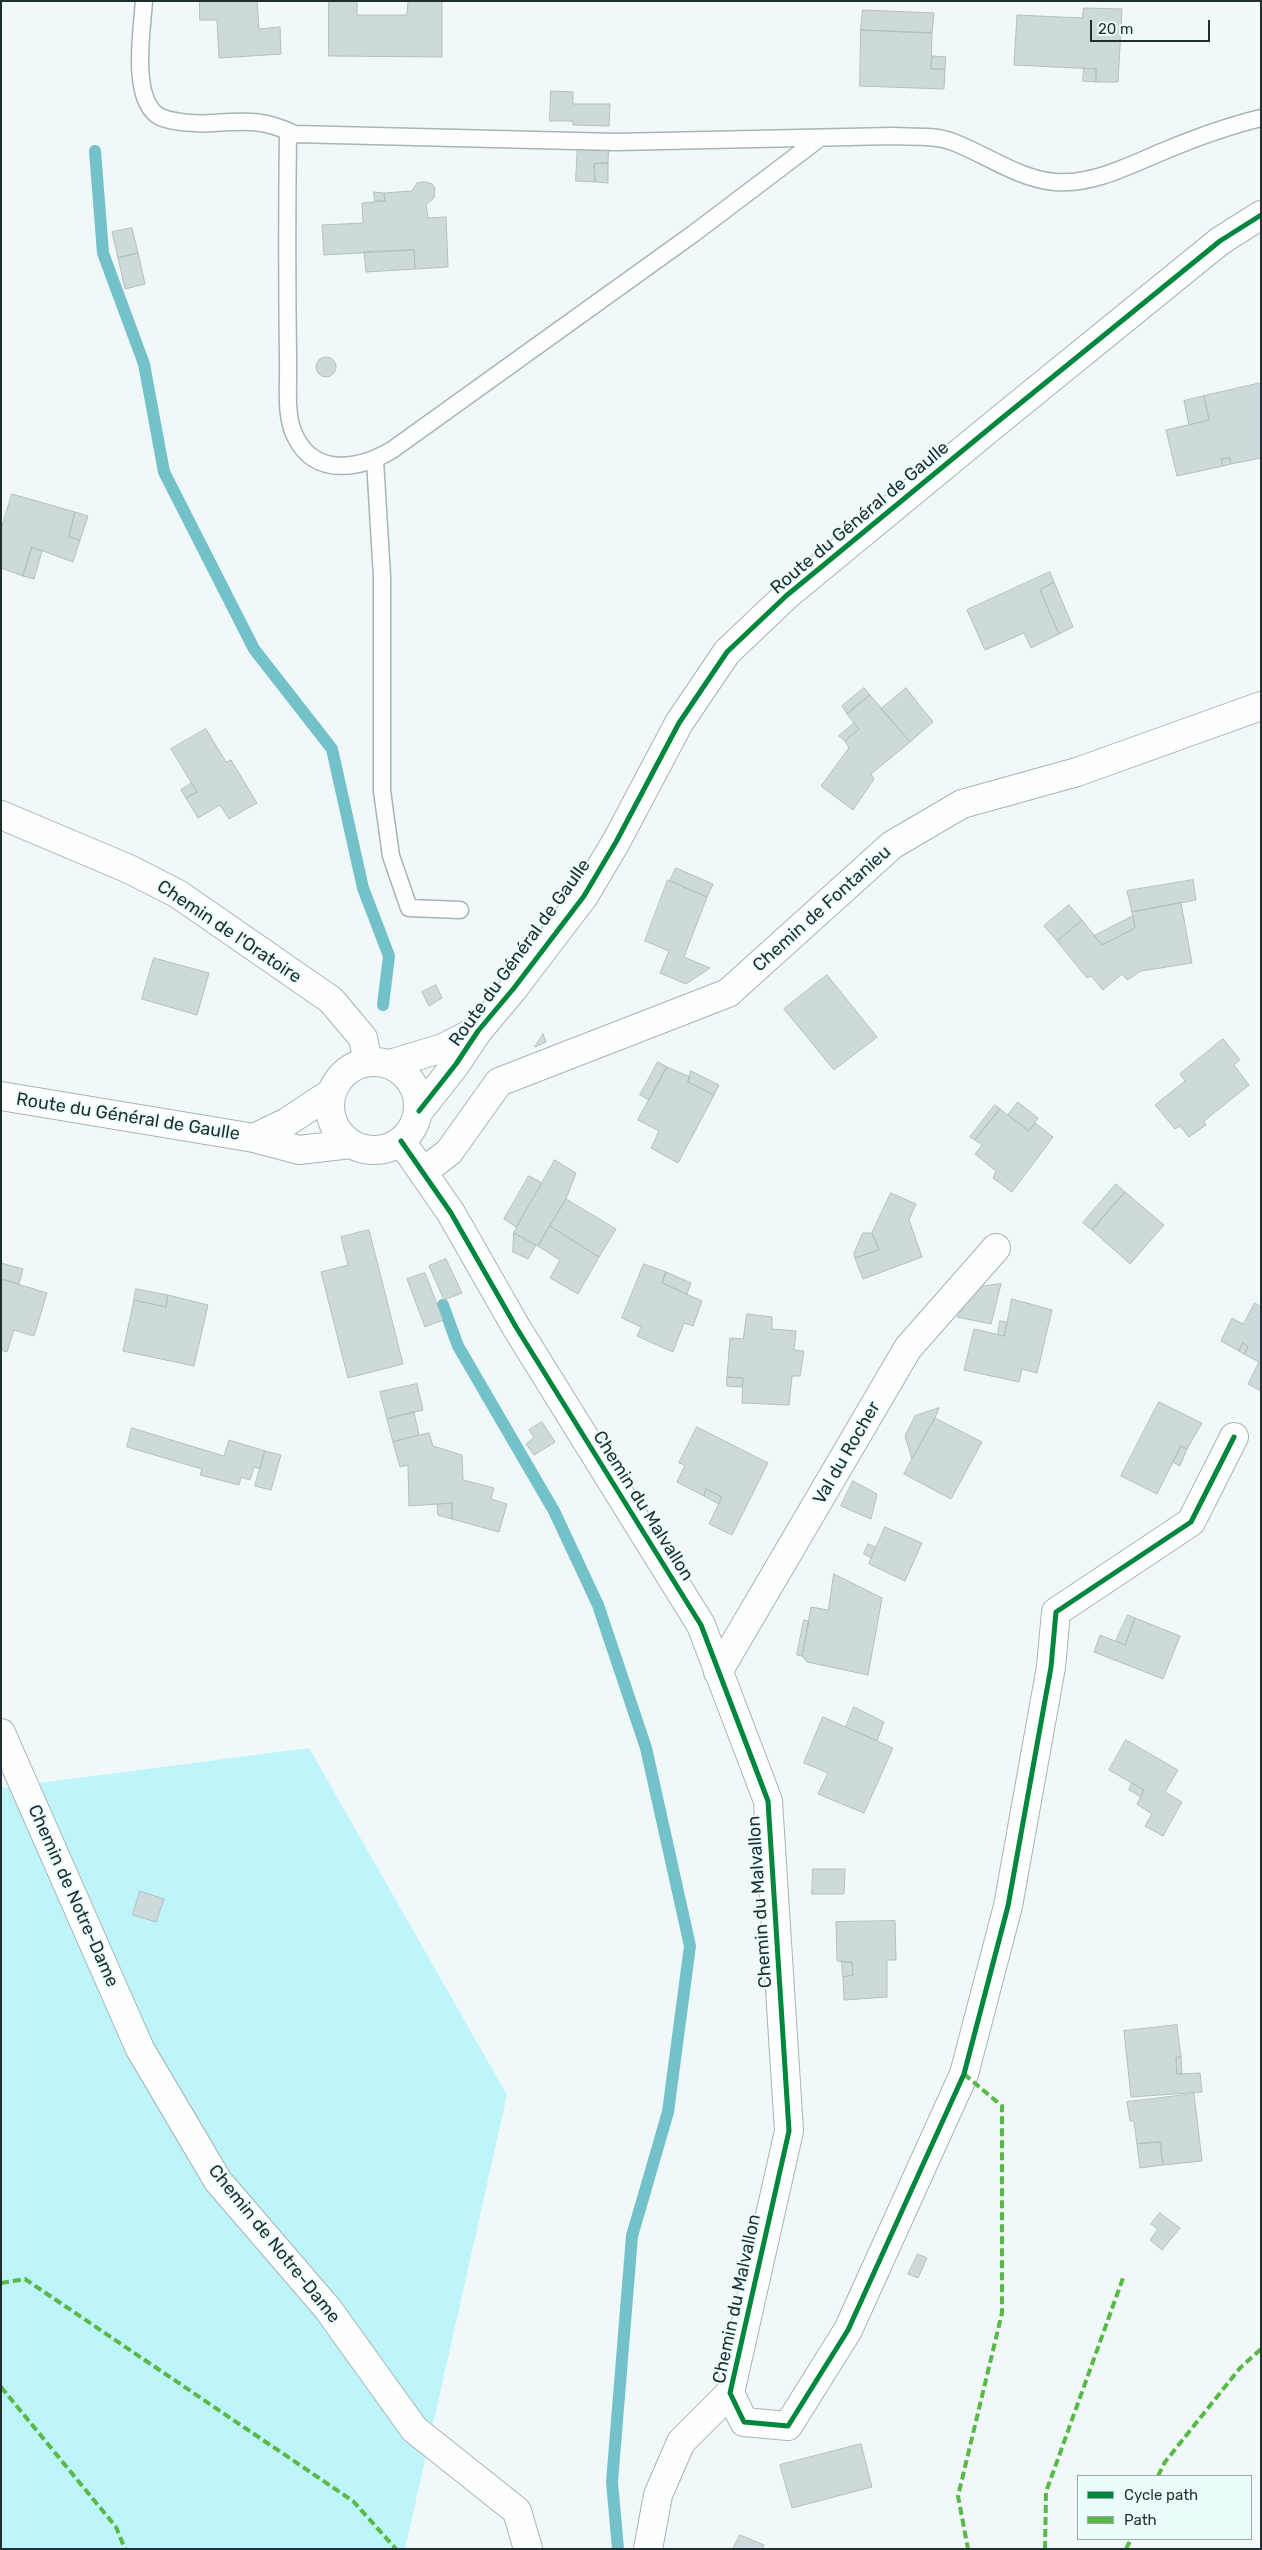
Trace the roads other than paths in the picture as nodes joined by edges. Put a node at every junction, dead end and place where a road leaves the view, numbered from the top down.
1 (144, 1) edge
2 (1261, 118) edge
3 (288, 132) junction
4 (820, 138) junction
5 (1261, 215) edge
6 (375, 460) junction
7 (1261, 706) edge
8 (1, 815) edge
9 (460, 910) dead end
10 (478, 1031) junction
11 (379, 1063) junction
12 (331, 1093) junction
13 (1, 1096) edge
14 (419, 1111) junction
15 (254, 1138) junction
16 (401, 1141) junction
17 (351, 1144) junction
18 (422, 1172) junction
19 (996, 1248) dead end
20 (1234, 1437) dead end
21 (718, 1672) junction
22 (1, 1733) edge
23 (730, 2393) junction
24 (528, 2549) edge
25 (648, 2549) edge

1 - 3 lane
2 - 4 lane
3 - 4 lane
3 - 6 lane
4 - 6 lane
5 - 10 street, Route du Général de Gaulle
6 - 9 lane
7 - 18 street, Chemin de Fontanieu
8 - 11 street, Chemin de l'Oratoire
10 - 11 street, Route du Général de Gaulle
10 - 14 street, Route du Général de Gaulle
11 - 12 street
11 - 14 street
12 - 15 street, Route du Général de Gaulle
12 - 17 street
13 - 15 street, Route du Général de Gaulle
14 - 16 street
15 - 17 street, Route du Général de Gaulle
16 - 17 street
16 - 18 street, Chemin du Malvallon
18 - 21 street, Chemin du Malvallon
19 - 21 street, Val du Rocher
20 - 23 street, Chemin du Malvallon
21 - 23 street, Chemin du Malvallon
22 - 24 street, Chemin de Notre-Dame
23 - 25 street

